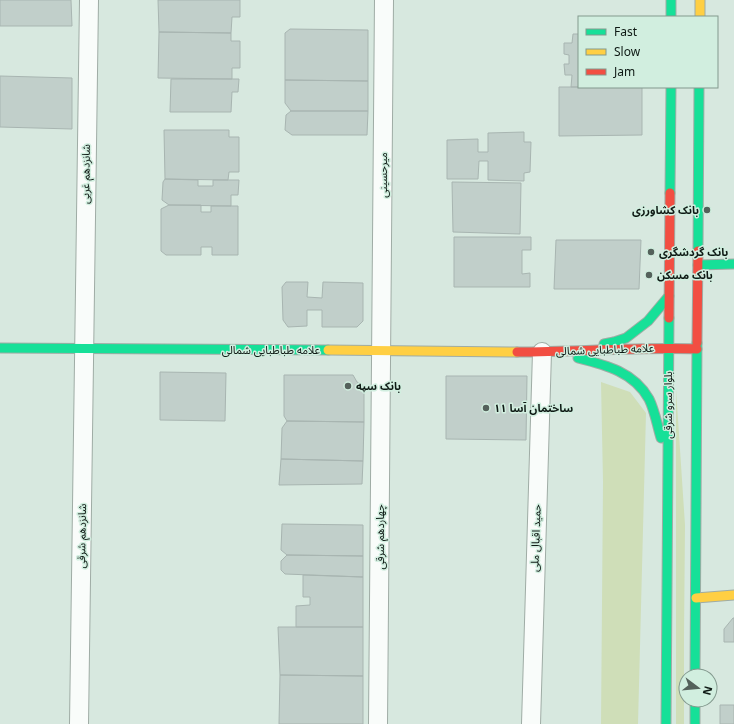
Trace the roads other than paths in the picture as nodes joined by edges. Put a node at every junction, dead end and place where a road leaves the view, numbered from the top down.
1 (89, 0) edge
2 (384, 0) edge
3 (671, 0) edge
4 (700, 0) edge
5 (671, 16) edge
6 (700, 16) edge
7 (671, 88) edge
8 (699, 88) edge
9 (734, 264) edge
10 (698, 265) junction
11 (669, 296) junction
12 (0, 348) edge
13 (84, 348) junction
14 (668, 348) junction
15 (697, 349) junction
16 (381, 350) junction
17 (542, 352) junction
18 (668, 459) junction
19 (734, 595) edge
20 (696, 598) junction
21 (696, 668) edge
22 (695, 708) edge
23 (79, 724) edge
24 (378, 724) edge
25 (531, 724) edge
26 (666, 724) edge
27 (695, 724) edge

1 - 13 street, شانزدهم غربی
2 - 16 street, میرحسینی
3 - 5 main road
4 - 6 main road
7 - 11 main road, بلوار سرو شرقی
8 - 10 main road
9 - 10 main road
10 - 15 main road
11 - 14 main road, بلوار سرو شرقی
11 - 17 main road, علامه طباطبایی شمالی
12 - 13 main road, علامه طباطبایی شمالی
13 - 16 main road, علامه طباطبایی شمالی
13 - 23 street, شانزدهم شرقی
14 - 15 main road, علامه طباطبایی شمالی
14 - 17 main road, علامه طباطبایی شمالی
14 - 18 main road, بلوار سرو شرقی
15 - 20 main road
16 - 17 main road, علامه طباطبایی شمالی
16 - 24 street, چهاردهم شرقی
17 - 18 main road, علامه طباطبایی شمالی
17 - 25 street, حمید اقبال ملی
18 - 26 main road, بلوار سرو شرقی
19 - 20 main road
20 - 21 main road
22 - 27 main road

